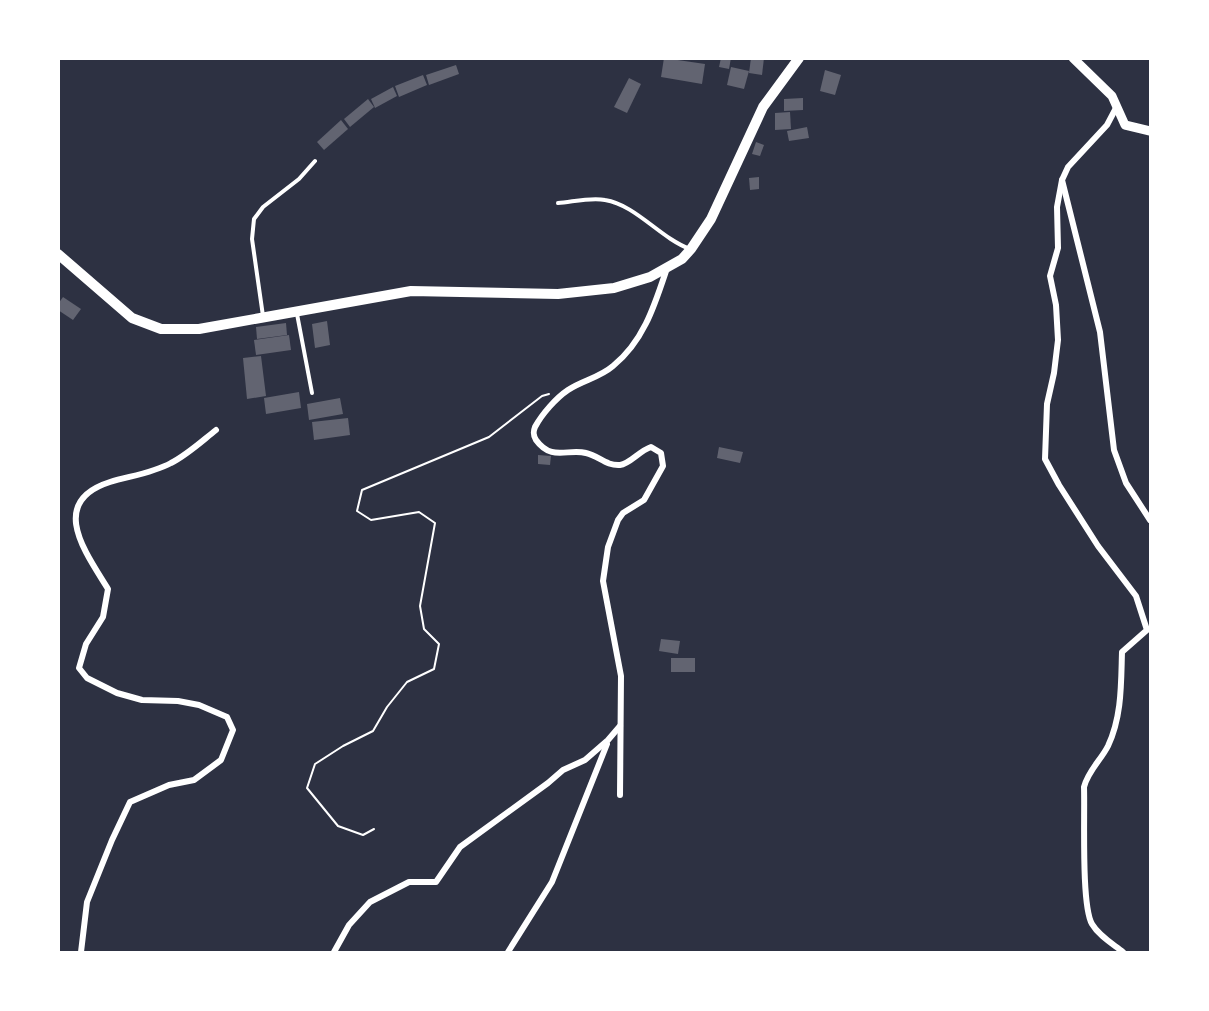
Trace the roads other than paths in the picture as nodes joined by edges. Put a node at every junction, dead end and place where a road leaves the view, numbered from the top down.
1 (799, 58) edge
2 (1073, 58) edge
3 (1116, 108) junction
4 (1150, 131) edge
5 (315, 161) dead end
6 (1062, 180) junction
7 (558, 203) dead end
8 (691, 249) junction
9 (58, 254) edge
10 (667, 267) junction
11 (296, 311) junction
12 (263, 317) junction
13 (312, 393) dead end
14 (216, 430) dead end
15 (1150, 520) edge
16 (621, 726) junction
17 (608, 740) junction
18 (620, 795) dead end
19 (81, 952) edge
20 (334, 952) edge
21 (508, 952) edge
22 (1123, 952) edge

1 - 8 main road
2 - 3 street
3 - 4 street
3 - 6 street
5 - 12 lane
6 - 15 street
6 - 22 street
7 - 8 lane
8 - 10 main road
9 - 12 main road
10 - 11 main road
10 - 16 street
11 - 12 main road
11 - 13 lane
14 - 19 street
16 - 17 street
16 - 18 street
17 - 20 street
17 - 21 street

